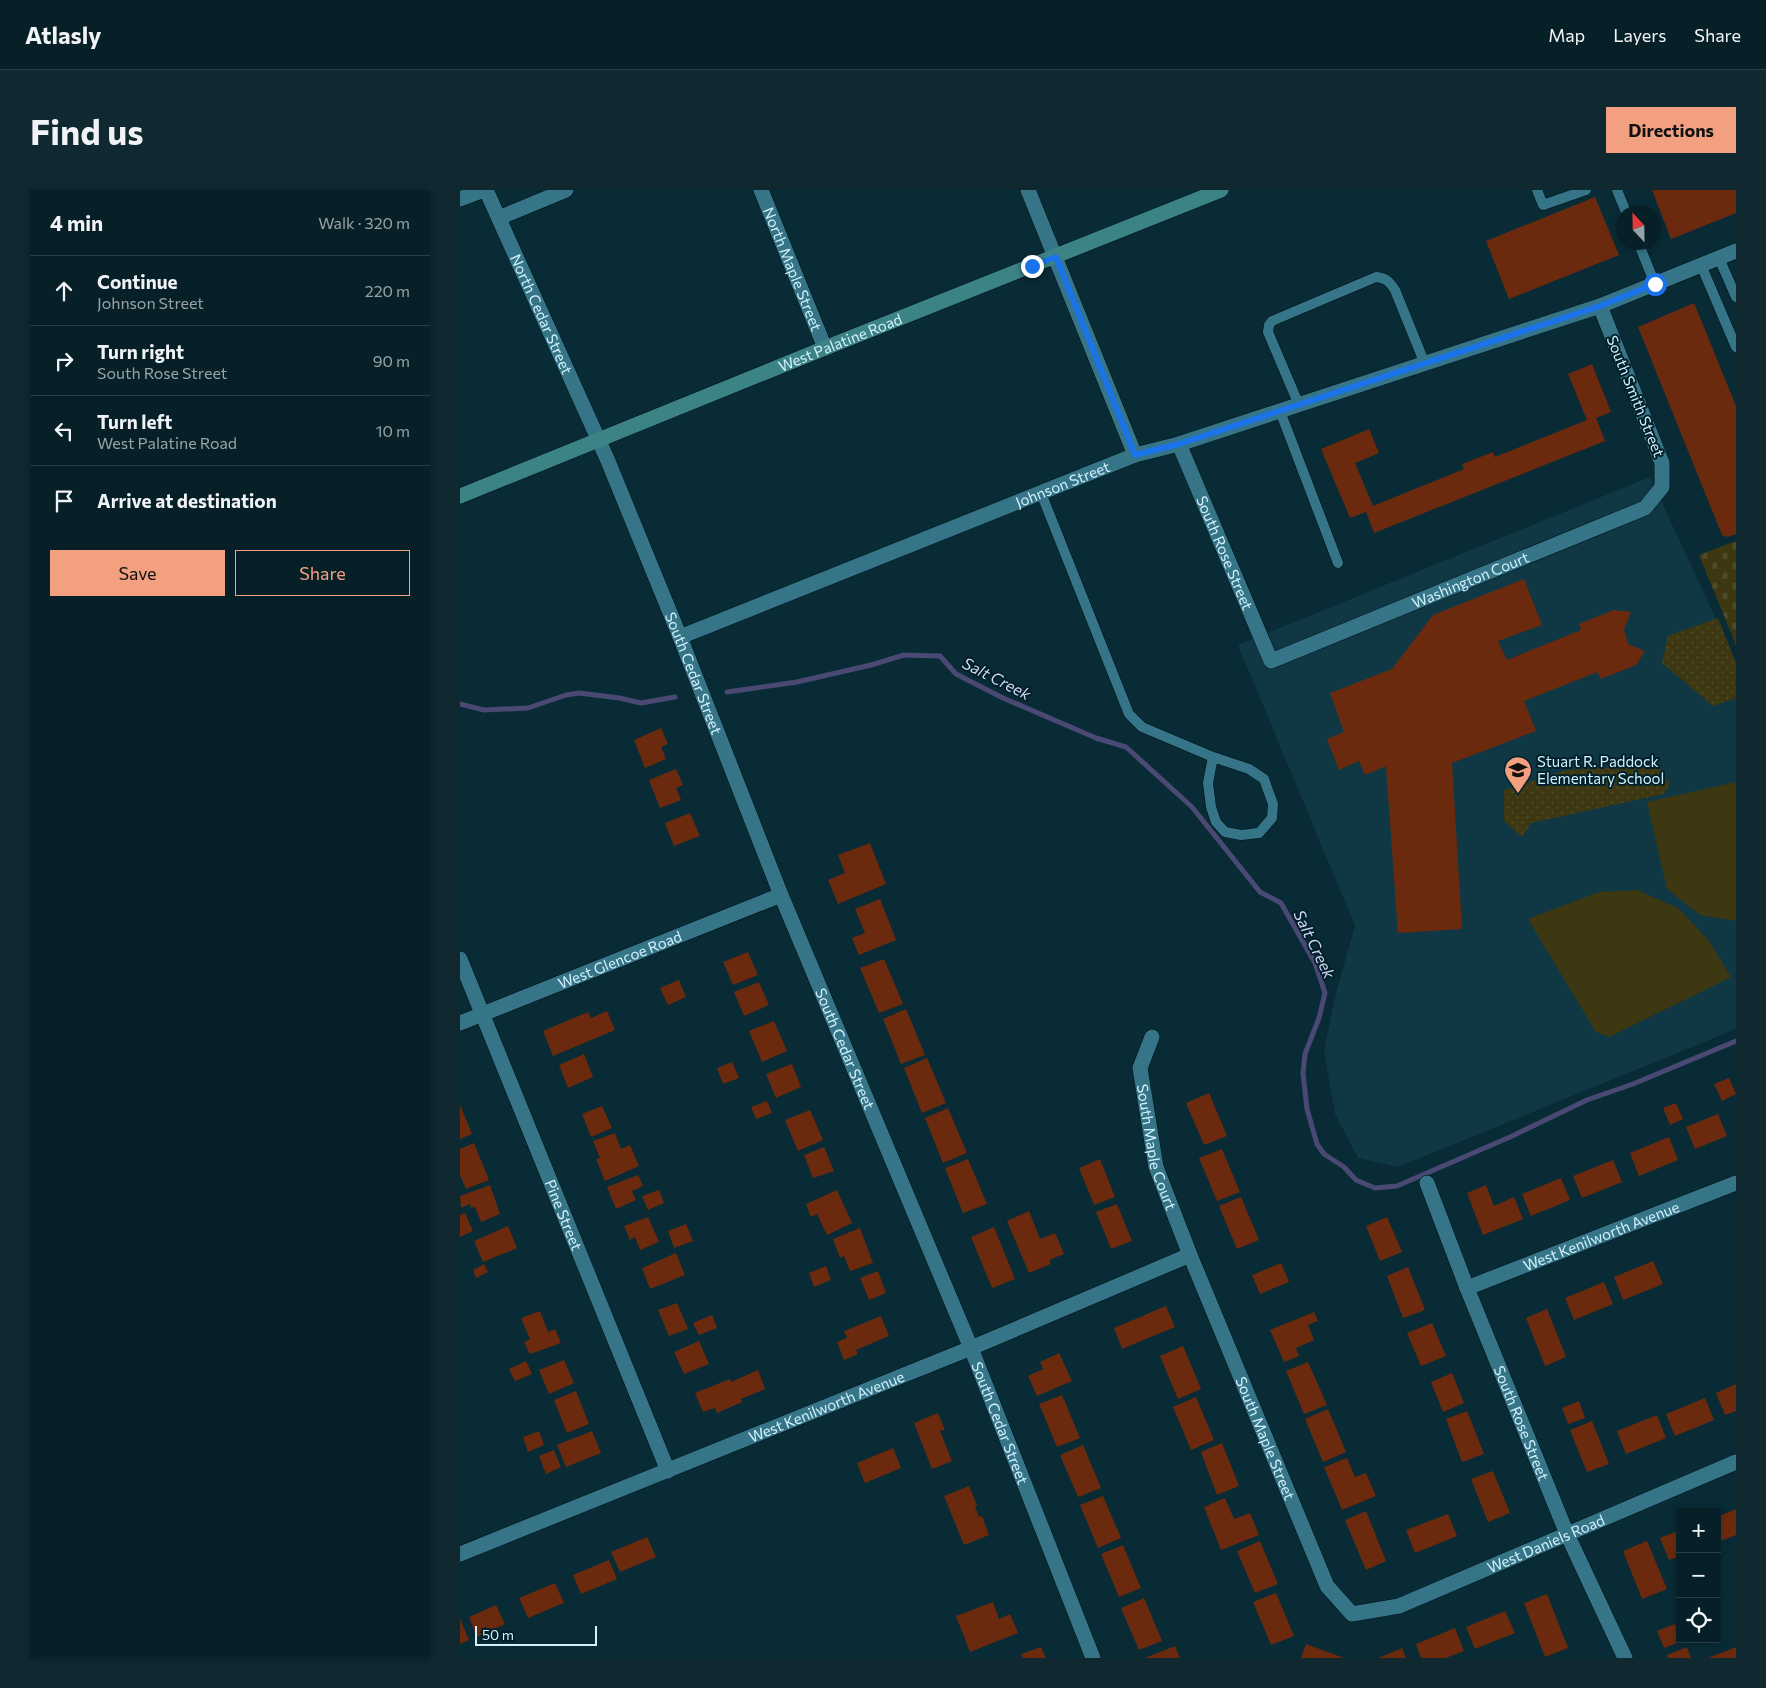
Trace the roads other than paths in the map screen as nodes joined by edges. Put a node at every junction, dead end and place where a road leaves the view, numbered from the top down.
1 (485, 190) edge
2 (566, 190) edge
3 (760, 190) edge
4 (1028, 190) edge
5 (1221, 190) edge
6 (1537, 190) edge
7 (1586, 190) edge
8 (1618, 190) edge
9 (460, 199) edge
10 (1623, 205) edge
11 (499, 218) junction
12 (1641, 250) edge
13 (1736, 251) edge
14 (1056, 257) junction
15 (1719, 258) junction
16 (1701, 266) junction
17 (1655, 284) junction
18 (1736, 297) edge
19 (1600, 306) junction
20 (1736, 347) edge
21 (825, 348) junction
22 (1424, 364) junction
23 (1299, 405) junction
24 (1280, 411) junction
25 (599, 439) junction
26 (1179, 444) junction
27 (1135, 455) junction
28 (1662, 487) joint
29 (1041, 493) junction
30 (460, 496) edge
31 (1338, 564) dead end
32 (680, 637) junction
33 (1272, 660) joint
34 (1213, 757) junction
35 (781, 896) junction
36 (460, 959) edge
37 (482, 1014) junction
38 (460, 1023) edge
39 (1152, 1037) dead end
40 (1426, 1183) dead end
41 (1736, 1183) edge
42 (1190, 1255) junction
43 (1467, 1288) junction
44 (971, 1348) junction
45 (1736, 1462) edge
46 (668, 1471) junction
47 (1568, 1534) junction
48 (460, 1554) edge
49 (1352, 1614) joint
50 (1093, 1658) edge
51 (1625, 1658) edge

1 - 9 street
1 - 11 street, North Cedar Street
2 - 11 street
3 - 21 street, North Maple Street
4 - 14 street
5 - 14 main road, West Palatine Road
6 - 7 lane
8 - 10 lane
11 - 25 street, North Cedar Street
12 - 17 lane
13 - 15 street, Johnson Street
14 - 21 main road, West Palatine Road
14 - 27 street
15 - 16 street, Johnson Street
15 - 18 lane
16 - 17 street, Johnson Street
16 - 20 lane
17 - 19 street, Johnson Street
19 - 22 street, Johnson Street
19 - 28 street, South Smith Street
21 - 25 main road, West Palatine Road
22 - 23 street, Johnson Street
22 - 23 lane
23 - 24 street, Johnson Street
24 - 26 street, Johnson Street
24 - 31 lane
25 - 30 main road, West Palatine Road
25 - 32 street, South Cedar Street
26 - 27 street, Johnson Street
26 - 33 street, South Rose Street
27 - 29 street, Johnson Street
28 - 33 street, Washington Court
29 - 32 street, Johnson Street
29 - 34 lane
32 - 35 street, South Cedar Street
34 - 34 lane
35 - 37 street, West Glencoe Road
35 - 44 street, South Cedar Street
36 - 37 street, Pine Street
37 - 38 street, West Glencoe Road
37 - 46 street, Pine Street
39 - 42 street, South Maple Court
40 - 43 street, South Rose Street
41 - 43 street, West Kenilworth Avenue
42 - 44 street, West Kenilworth Avenue
42 - 49 street, South Maple Street
43 - 47 street, South Rose Street
44 - 46 street, West Kenilworth Avenue
44 - 50 street, South Cedar Street
45 - 47 street, West Daniels Road
46 - 48 street, West Kenilworth Avenue
47 - 49 street, West Daniels Road
47 - 51 street, South Rose Street

